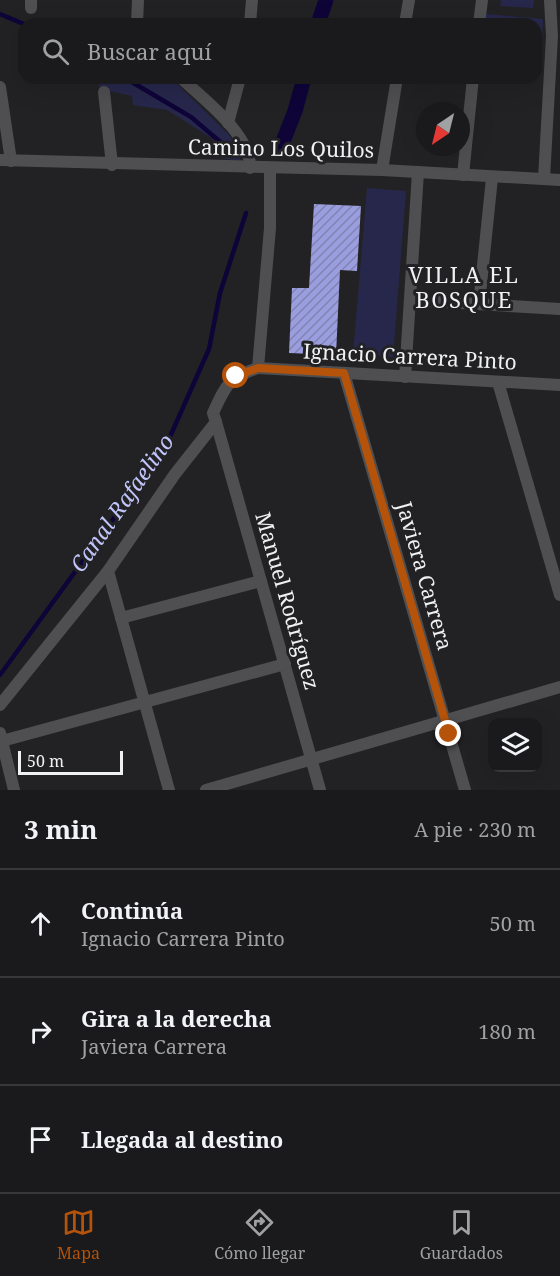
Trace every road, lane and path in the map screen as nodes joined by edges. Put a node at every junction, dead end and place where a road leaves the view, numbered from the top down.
1 (138, 0) edge
2 (252, 0) edge
3 (409, 0) edge
4 (482, 0) edge
5 (550, 0) edge
6 (137, 18) edge
7 (250, 18) edge
8 (406, 18) edge
9 (480, 18) edge
10 (187, 84) edge
11 (238, 84) edge
12 (396, 84) edge
13 (472, 84) edge
14 (0, 87) edge
15 (104, 92) dead end
16 (228, 123) junction
17 (6, 160) edge
18 (112, 165) junction
19 (250, 168) junction
20 (270, 168) junction
21 (382, 170) junction
22 (418, 172) junction
23 (463, 175) junction
24 (492, 178) junction
25 (544, 178) junction
26 (560, 180) edge
27 (410, 300) junction
28 (479, 304) junction
29 (560, 309) edge
30 (258, 368) junction
31 (344, 373) junction
32 (405, 377) junction
33 (498, 382) junction
34 (560, 385) edge
35 (216, 422) junction
36 (108, 571) junction
37 (261, 581) junction
38 (560, 595) edge
39 (121, 618) junction
40 (285, 664) junction
41 (560, 687) edge
42 (145, 703) junction
43 (0, 705) edge
44 (446, 720) junction
45 (1, 737) edge
46 (311, 758) junction
47 (14, 790) edge
48 (169, 790) edge
49 (206, 790) edge
50 (320, 790) edge
51 (465, 790) edge

1 - 6 street
2 - 7 street
3 - 8 street
4 - 9 street
5 - 25 street
10 - 16 street
11 - 16 street
12 - 21 street
13 - 23 street
14 - 17 street
15 - 18 street
16 - 19 street
17 - 18 street, Camino Los Quilos
18 - 19 street, Camino Los Quilos
19 - 20 street, Camino Los Quilos
20 - 21 street, Camino Los Quilos
20 - 30 street
21 - 22 street, Camino Los Quilos
22 - 23 street, Camino Los Quilos
22 - 27 street
23 - 24 street, Camino Los Quilos
24 - 25 street, Camino Los Quilos
24 - 28 street
25 - 26 street, Camino Los Quilos
27 - 28 street
27 - 32 street
28 - 29 street
30 - 31 street, Ignacio Carrera Pinto
30 - 35 street, Ignacio Carrera Pinto
31 - 32 street, Ignacio Carrera Pinto
31 - 44 street, Javiera Carrera
32 - 33 street, Ignacio Carrera Pinto
33 - 34 street, Ignacio Carrera Pinto
33 - 38 street
35 - 36 street, Ignacio Carrera Pinto
35 - 37 street, Manuel Rodríguez
36 - 39 street
36 - 43 street, Ignacio Carrera Pinto
37 - 39 street
37 - 40 street, Manuel Rodríguez
39 - 42 street
40 - 42 street
40 - 46 street, Manuel Rodríguez
41 - 44 street
42 - 45 street
42 - 48 street
44 - 46 street
44 - 51 street, Javiera Carrera
45 - 47 street
46 - 49 street
46 - 50 street, Manuel Rodríguez

